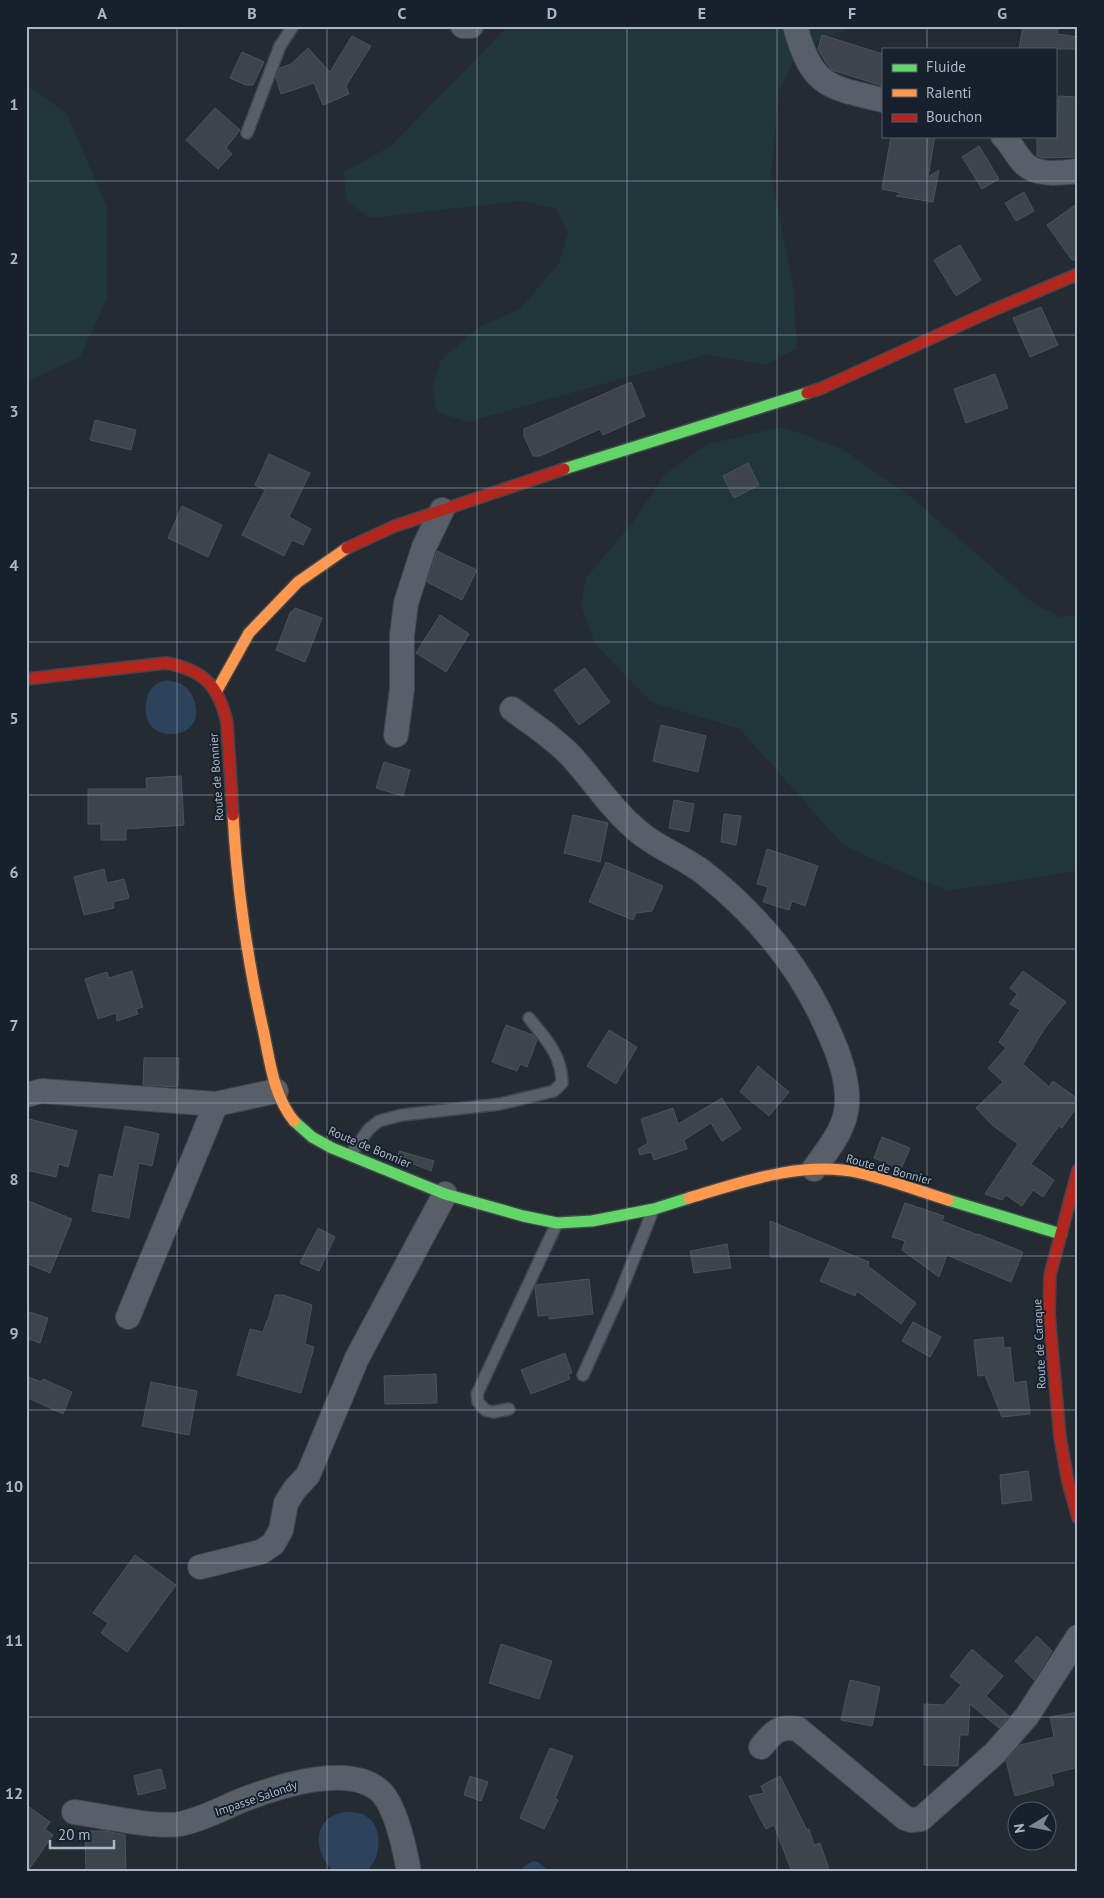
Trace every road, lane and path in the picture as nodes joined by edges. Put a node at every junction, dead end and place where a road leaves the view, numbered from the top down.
1 (292, 26) edge
2 (463, 26) edge
3 (471, 26) edge
4 (795, 26) edge
5 (882, 100) edge
6 (247, 133) dead end
7 (1005, 138) edge
8 (1078, 171) edge
9 (1078, 274) edge
10 (442, 510) junction
11 (26, 680) edge
12 (216, 692) junction
13 (512, 709) dead end
14 (396, 735) dead end
15 (529, 1018) dead end
16 (276, 1090) junction
17 (26, 1095) edge
18 (216, 1104) junction
19 (350, 1155) junction
20 (814, 1169) junction
21 (1078, 1170) edge
22 (444, 1194) junction
23 (654, 1209) junction
24 (557, 1223) junction
25 (1061, 1234) junction
26 (128, 1317) dead end
27 (583, 1375) dead end
28 (509, 1409) dead end
29 (1078, 1518) edge
30 (200, 1567) dead end
31 (1078, 1637) edge
32 (761, 1747) dead end
33 (74, 1812) dead end
34 (409, 1872) edge

1 - 6 lane
2 - 3 street
4 - 5 street
7 - 8 street
9 - 10 street
10 - 12 street
10 - 14 street
11 - 12 street, Route de Bonnier
12 - 16 street, Route de Bonnier
13 - 20 street
15 - 19 lane
16 - 18 street
16 - 19 street, Route de Bonnier
17 - 18 street
18 - 26 street
19 - 22 street, Route de Bonnier
20 - 23 street, Route de Bonnier
20 - 25 street, Route de Bonnier
21 - 25 street, Route de Caraque
22 - 24 street, Route de Bonnier
22 - 30 street
23 - 24 street, Route de Bonnier
23 - 27 lane
24 - 28 lane
25 - 29 street, Route de Caraque
31 - 32 street
33 - 34 street, Impasse Salondy

